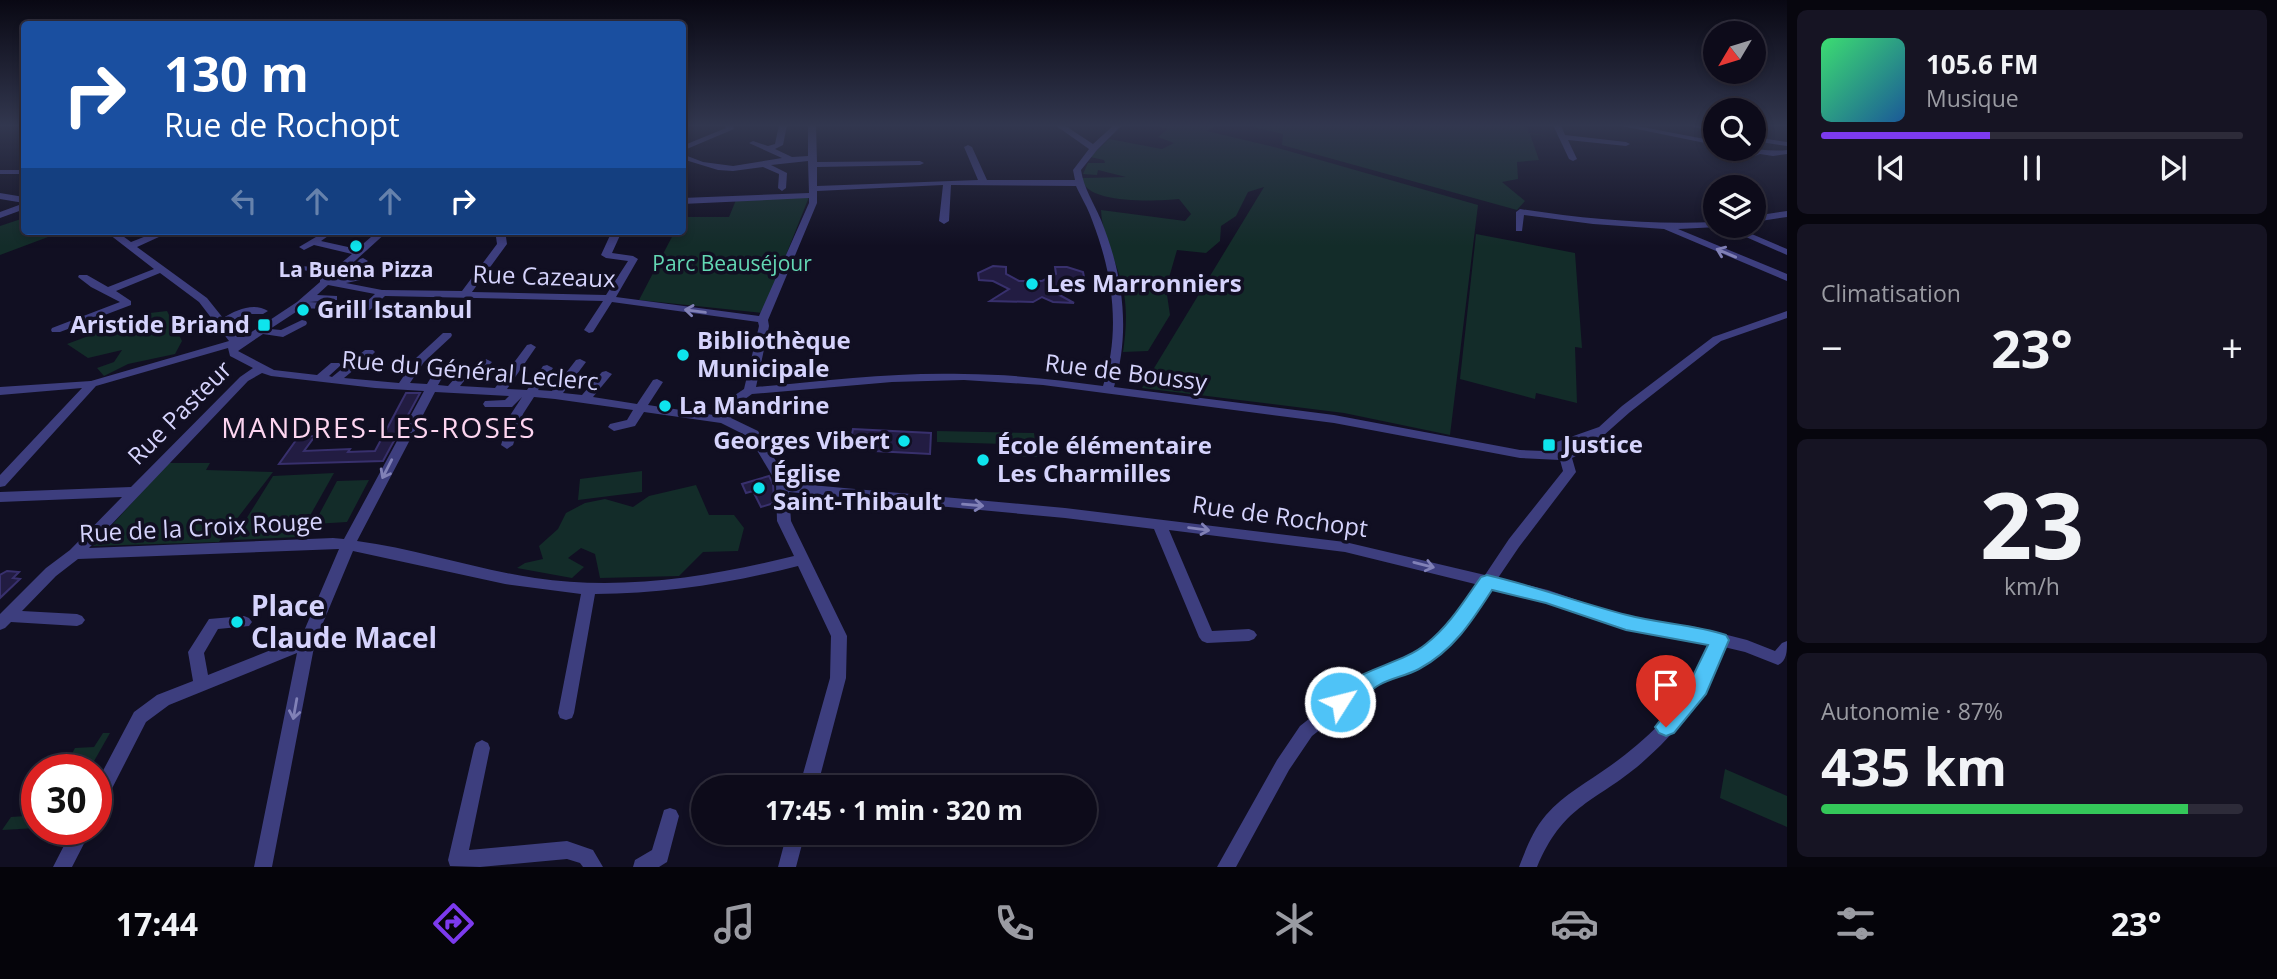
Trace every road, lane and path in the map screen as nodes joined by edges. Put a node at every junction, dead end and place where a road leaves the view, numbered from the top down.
1 (709, 165) edge
2 (812, 165) edge
3 (920, 165) edge
4 (976, 165) edge
5 (1081, 165) edge
6 (767, 166) joint
7 (0, 172) edge
8 (21, 172) edge
9 (922, 174) dead end
10 (947, 182) junction
11 (984, 183) junction
12 (1078, 183) junction
13 (782, 188) dead end
14 (813, 192) junction
15 (0, 196) edge
16 (21, 201) edge
17 (686, 201) edge
18 (21, 202) edge
19 (1787, 214) edge
20 (0, 215) edge
21 (1766, 217) edge
22 (944, 221) dead end
23 (1703, 225) edge
24 (1665, 226) junction
25 (1519, 229) dead end
26 (116, 235) edge
27 (157, 235) edge
28 (324, 235) edge
29 (379, 235) edge
30 (615, 235) edge
31 (501, 237) dead end
32 (1754, 238) edge
33 (131, 246) junction
34 (1787, 252) edge
35 (361, 256) junction
36 (305, 268) dead end
37 (162, 269) junction
38 (372, 275) dead end
39 (83, 277) dead end
40 (1787, 278) edge
41 (331, 279) junction
42 (346, 279) junction
43 (108, 291) junction
44 (382, 293) junction
45 (465, 294) junction
46 (333, 298) dead end
47 (612, 299) junction
48 (302, 302) junction
49 (263, 311) dead end
50 (1787, 314) edge
51 (763, 320) junction
52 (222, 323) junction
53 (302, 323) dead end
54 (56, 330) dead end
55 (589, 330) dead end
56 (266, 331) junction
57 (447, 335) dead end
58 (242, 340) junction
59 (531, 347) dead end
60 (369, 352) dead end
61 (486, 362) dead end
62 (580, 362) dead end
63 (335, 365) dead end
64 (261, 368) junction
65 (547, 368) dead end
66 (440, 371) dead end
67 (606, 373) dead end
68 (320, 378) junction
69 (335, 380) junction
70 (657, 382) dead end
71 (92, 384) junction
72 (403, 386) junction
73 (430, 387) junction
74 (453, 387) junction
75 (500, 390) junction
76 (0, 391) edge
77 (749, 391) junction
78 (1107, 391) junction
79 (523, 393) junction
80 (555, 395) junction
81 (584, 400) junction
82 (489, 404) dead end
83 (640, 410) junction
84 (724, 420) junction
85 (614, 427) dead end
86 (507, 445) dead end
87 (1560, 451) junction
88 (0, 483) edge
89 (783, 486) junction
90 (132, 492) junction
91 (0, 497) edge
92 (1158, 524) junction
93 (348, 545) junction
94 (75, 554) junction
95 (800, 561) junction
96 (1487, 582) junction
97 (589, 588) junction
98 (4, 620) edge
99 (76, 621) dead end
100 (244, 622) dead end
101 (1249, 635) dead end
102 (1719, 640) junction
103 (307, 642) junction
104 (1784, 656) edge
105 (202, 684) junction
106 (566, 713) dead end
107 (482, 748) dead end
108 (112, 772) edge
109 (812, 775) edge
110 (670, 817) dead end
111 (74, 845) edge
112 (793, 845) edge
113 (518, 861) edge
114 (62, 867) edge
115 (263, 867) edge
116 (594, 867) edge
117 (642, 867) edge
118 (787, 867) edge
119 (1226, 867) edge
120 (1528, 867) edge

1 - 6 street
2 - 14 street
3 - 9 street
4 - 11 street
5 - 12 street
6 - 13 street
7 - 8 street
10 - 11 street
10 - 14 street
10 - 22 street
11 - 12 street
12 - 78 street
14 - 17 street
14 - 51 street
15 - 16 street
18 - 20 street
19 - 21 street
23 - 24 street
24 - 25 street
40 -> 24 street
26 - 33 street
27 - 33 street
28 - 35 street
29 - 35 street
30 - 47 street
31 - 45 street
32 - 34 street
33 - 37 street
35 - 41 street
35 - 42 street
36 - 41 street
37 - 43 street
37 - 52 street
38 - 42 street
39 - 43 street
41 - 42 street
41 - 44 street, Rue Cazeaux
41 - 48 street
43 - 54 street
44 - 45 street, Rue Cazeaux
44 - 48 street
45 - 47 street, Rue Cazeaux
46 - 48 street
51 -> 47 street, Rue Cazeaux
47 - 55 street
48 - 56 street
48 - 58 street
49 - 52 street
50 - 87 street
51 - 77 street
52 - 58 street
53 - 56 street
56 - 58 street
57 - 72 street
58 - 64 street, Rue du Général Leclerc
58 - 71 street
59 - 75 street
60 - 69 street
61 - 74 street
62 - 80 street
63 - 68 street
64 - 68 street, Rue du Général Leclerc
64 - 90 street, Rue Pasteur
65 - 79 street
66 - 73 street
67 - 81 street
68 - 69 street, Rue du Général Leclerc
69 - 72 street, Rue du Général Leclerc
70 - 83 street
71 - 76 street
71 - 88 street
72 - 73 street, Rue du Général Leclerc
73 - 74 street, Rue du Général Leclerc
73 -> 93 street
74 - 75 street, Rue du Général Leclerc
75 - 79 street, Rue du Général Leclerc
77 - 78 street, Rue de Boussy
77 - 84 street
78 - 87 street, Rue de Boussy
79 - 80 street, Rue du Général Leclerc
79 - 82 street
79 - 86 street
80 - 81 street, Rue du Général Leclerc
81 - 83 street, Rue du Général Leclerc
83 - 84 street, Rue du Général Leclerc
83 - 85 street
84 - 89 street
87 - 96 street
89 -> 92 street, Rue de Rochopt
89 - 95 street
90 - 91 street, Rue Pasteur
90 - 94 street, Rue Pasteur
92 -> 96 street, Rue de Rochopt
92 - 101 street
93 - 94 street, Rue de la Croix Rouge
93 - 97 street
93 - 103 street
94 - 98 street, Rue de la Croix Rouge
95 - 97 street
95 - 109 street
96 - 102 street, Rue de Rochopt
96 - 119 street
97 - 106 street
98 - 99 street
100 - 105 street
102 - 104 street, Rue de Rochopt
102 - 120 street
103 - 105 street
103 -> 115 street
105 - 108 street
107 - 113 street
110 - 117 street
111 - 114 street
112 - 118 street
113 - 116 street

